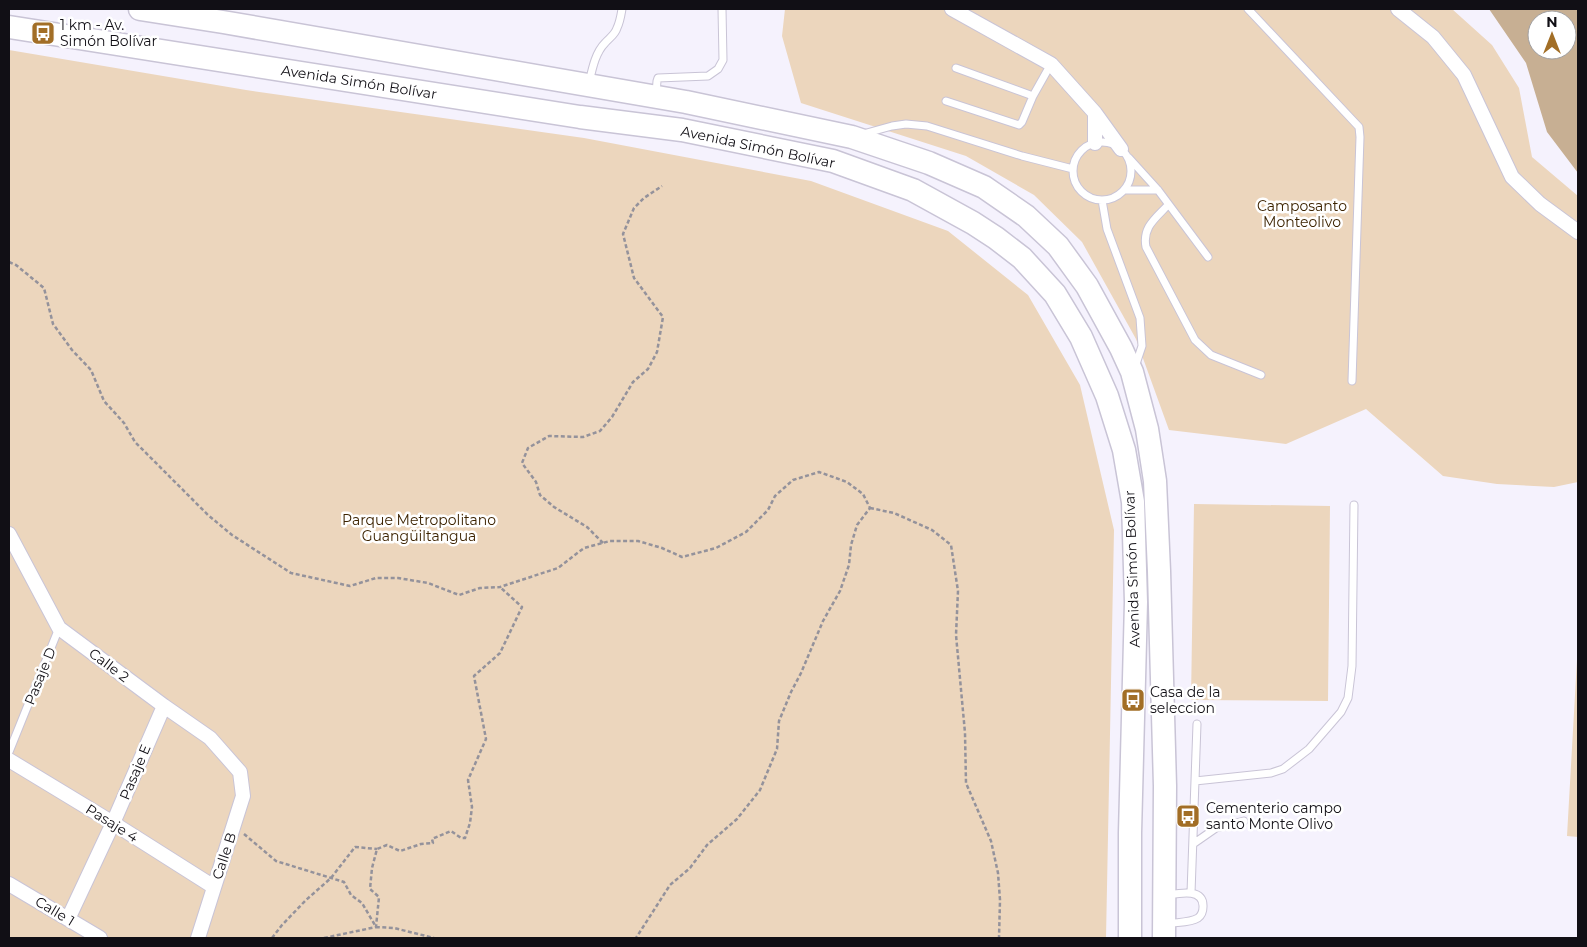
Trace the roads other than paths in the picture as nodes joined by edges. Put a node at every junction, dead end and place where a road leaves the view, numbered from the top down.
1 (140, 9) edge
2 (622, 9) edge
3 (722, 9) edge
4 (952, 9) edge
5 (1248, 9) edge
6 (1398, 9) edge
7 (9, 27) edge
8 (1051, 64) junction
9 (956, 68) dead end
10 (589, 86) junction
11 (1033, 96) junction
12 (656, 97) junction
13 (946, 101) dead end
14 (1095, 113) junction
15 (852, 137) junction
16 (1095, 143) junction
17 (1124, 152) junction
18 (1073, 169) junction
19 (1124, 190) junction
20 (1158, 190) junction
21 (1102, 200) junction
22 (1168, 205) junction
23 (1578, 232) edge
24 (1208, 257) dead end
25 (1132, 372) junction
26 (1261, 375) dead end
27 (1352, 381) dead end
28 (1354, 505) dead end
29 (9, 534) edge
30 (59, 628) junction
31 (164, 706) junction
32 (1197, 724) dead end
33 (9, 752) edge
34 (9, 760) edge
35 (240, 772) joint
36 (1195, 781) junction
37 (1244, 821) dead end
38 (114, 823) junction
39 (1193, 844) junction
40 (9, 884) edge
41 (214, 887) junction
42 (1192, 893) junction
43 (1164, 895) junction
44 (68, 919) junction
45 (1164, 931) edge
46 (100, 938) edge
47 (198, 938) edge
48 (1130, 938) edge

1 - 10 highway, Avenida Simón Bolívar
2 - 10 lane
3 - 12 lane
4 - 8 street
5 - 27 lane
6 - 23 street
7 - 48 highway, Avenida Simón Bolívar
8 - 11 lane
8 - 14 street
9 - 11 lane
10 - 12 highway, Avenida Simón Bolívar
11 - 13 lane
12 - 15 highway, Avenida Simón Bolívar
14 - 16 street
14 - 17 street
15 - 18 lane
15 - 25 highway, Avenida Simón Bolívar
16 - 17 lane
16 - 18 lane
17 - 19 lane
17 - 20 lane
18 - 21 lane
19 - 20 lane
19 - 21 lane
20 - 22 lane
21 - 25 lane
22 - 24 lane
22 - 26 lane
25 - 43 highway, Avenida Simón Bolívar
28 - 36 lane
29 - 30 street, Calle 2
30 - 31 street, Calle 2
30 - 33 lane, Pasaje D
31 - 35 street, Calle 2
31 - 38 street, Pasaje E
32 - 36 lane
34 - 38 street, Pasaje 4
35 - 41 street, Calle B
36 - 39 lane
37 - 39 lane
38 - 41 street, Pasaje 4
38 - 44 street, Pasaje E
39 - 42 lane
40 - 44 street, Calle 1
41 - 47 street, Calle B
42 - 43 lane
42 - 45 lane
43 - 45 highway, Avenida Simón Bolívar
44 - 46 street, Calle 1

